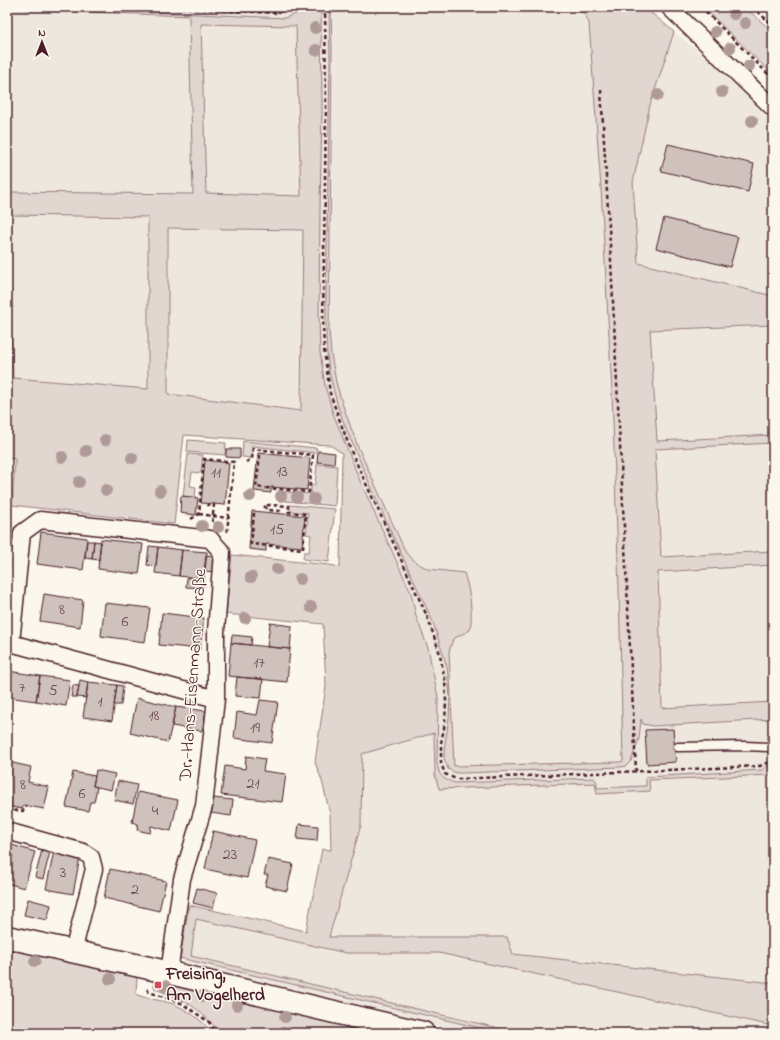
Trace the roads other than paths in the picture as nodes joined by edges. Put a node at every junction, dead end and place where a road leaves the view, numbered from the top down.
1 (669, 7) edge
2 (773, 108) edge
3 (13, 557) edge
4 (9, 643) edge
5 (216, 699) junction
6 (678, 747) dead end
7 (773, 749) edge
8 (7, 831) edge
9 (9, 936) edge
10 (73, 952) junction
11 (159, 971) junction
12 (423, 1033) edge

1 - 2 street
3 - 4 street, Dr.-Hans-Eisenmann-Straße
3 - 5 street, Dr.-Hans-Eisenmann-Straße
4 - 5 street
5 - 11 street, Dr.-Hans-Eisenmann-Straße
6 - 7 lane
8 - 10 street
9 - 10 main road
10 - 11 main road
11 - 12 main road

